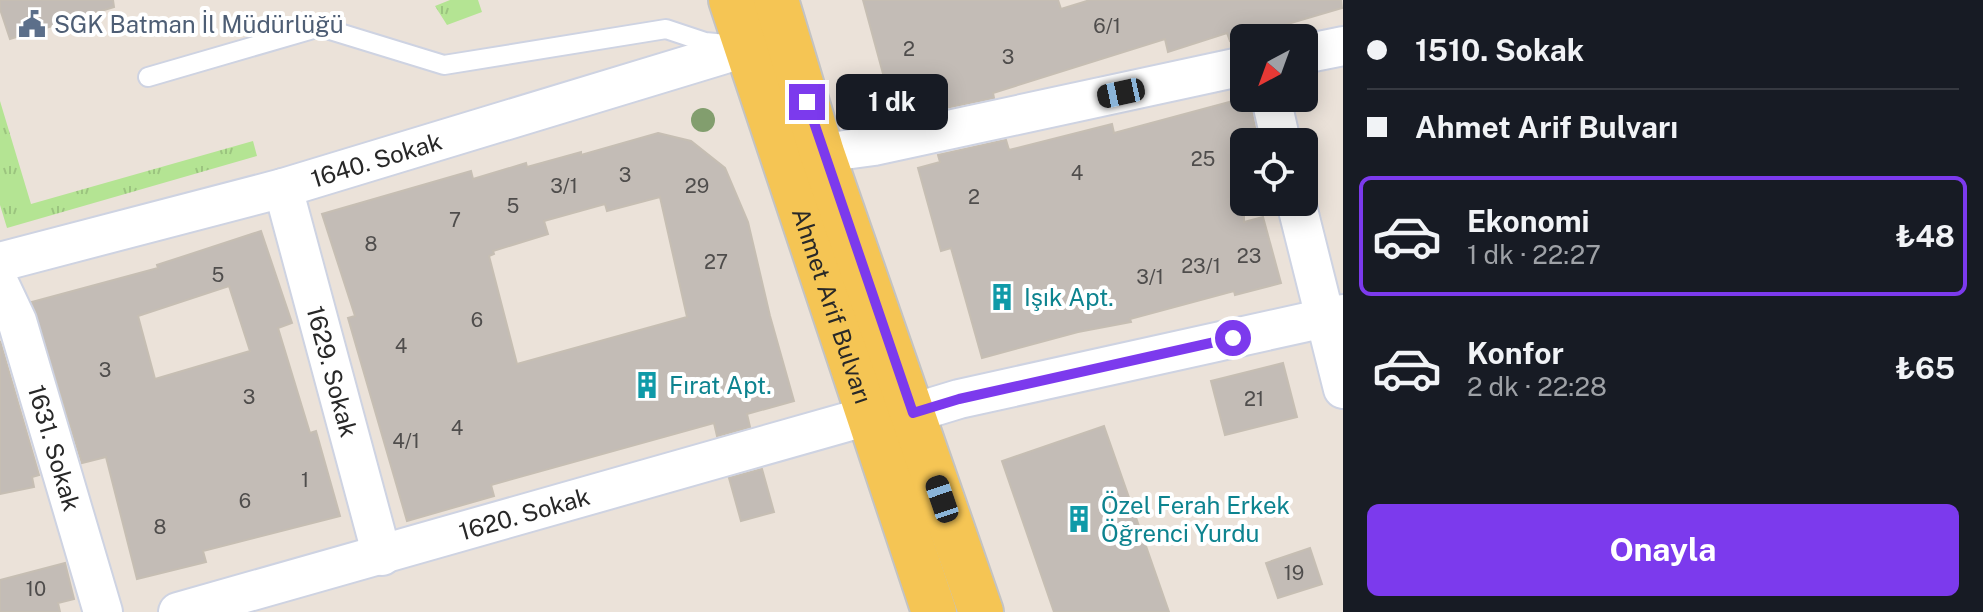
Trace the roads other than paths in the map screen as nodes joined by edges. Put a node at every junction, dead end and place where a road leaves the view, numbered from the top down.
1 (731, 0) edge
2 (776, 0) edge
3 (1343, 46) edge
4 (748, 47) junction
5 (1318, 51) edge
6 (1230, 69) edge
7 (148, 77) dead end
8 (822, 153) junction
9 (283, 188) junction
10 (1301, 216) edge
11 (0, 262) edge
12 (0, 285) edge
13 (1334, 316) edge
14 (1343, 389) edge
15 (913, 413) junction
16 (868, 416) junction
17 (382, 556) junction
18 (103, 612) edge
19 (178, 612) edge
20 (934, 612) edge
21 (981, 612) edge

1 - 4 main road, Ahmet Arif Bulvarı
2 - 8 main road, Ahmet Arif Bulvarı
3 - 5 street
4 - 7 lane
4 - 9 street, 1640. Sokak
4 - 16 main road, Ahmet Arif Bulvarı
6 - 8 street
8 - 15 main road, Ahmet Arif Bulvarı
9 - 11 street, 1640. Sokak
9 - 17 street, 1629. Sokak
10 - 13 street
12 - 18 street, 1631. Sokak
13 - 14 street
13 - 15 street
15 - 21 main road, Ahmet Arif Bulvarı
16 - 17 street, 1620. Sokak
16 - 20 main road, Ahmet Arif Bulvarı
17 - 19 street, 1620. Sokak

